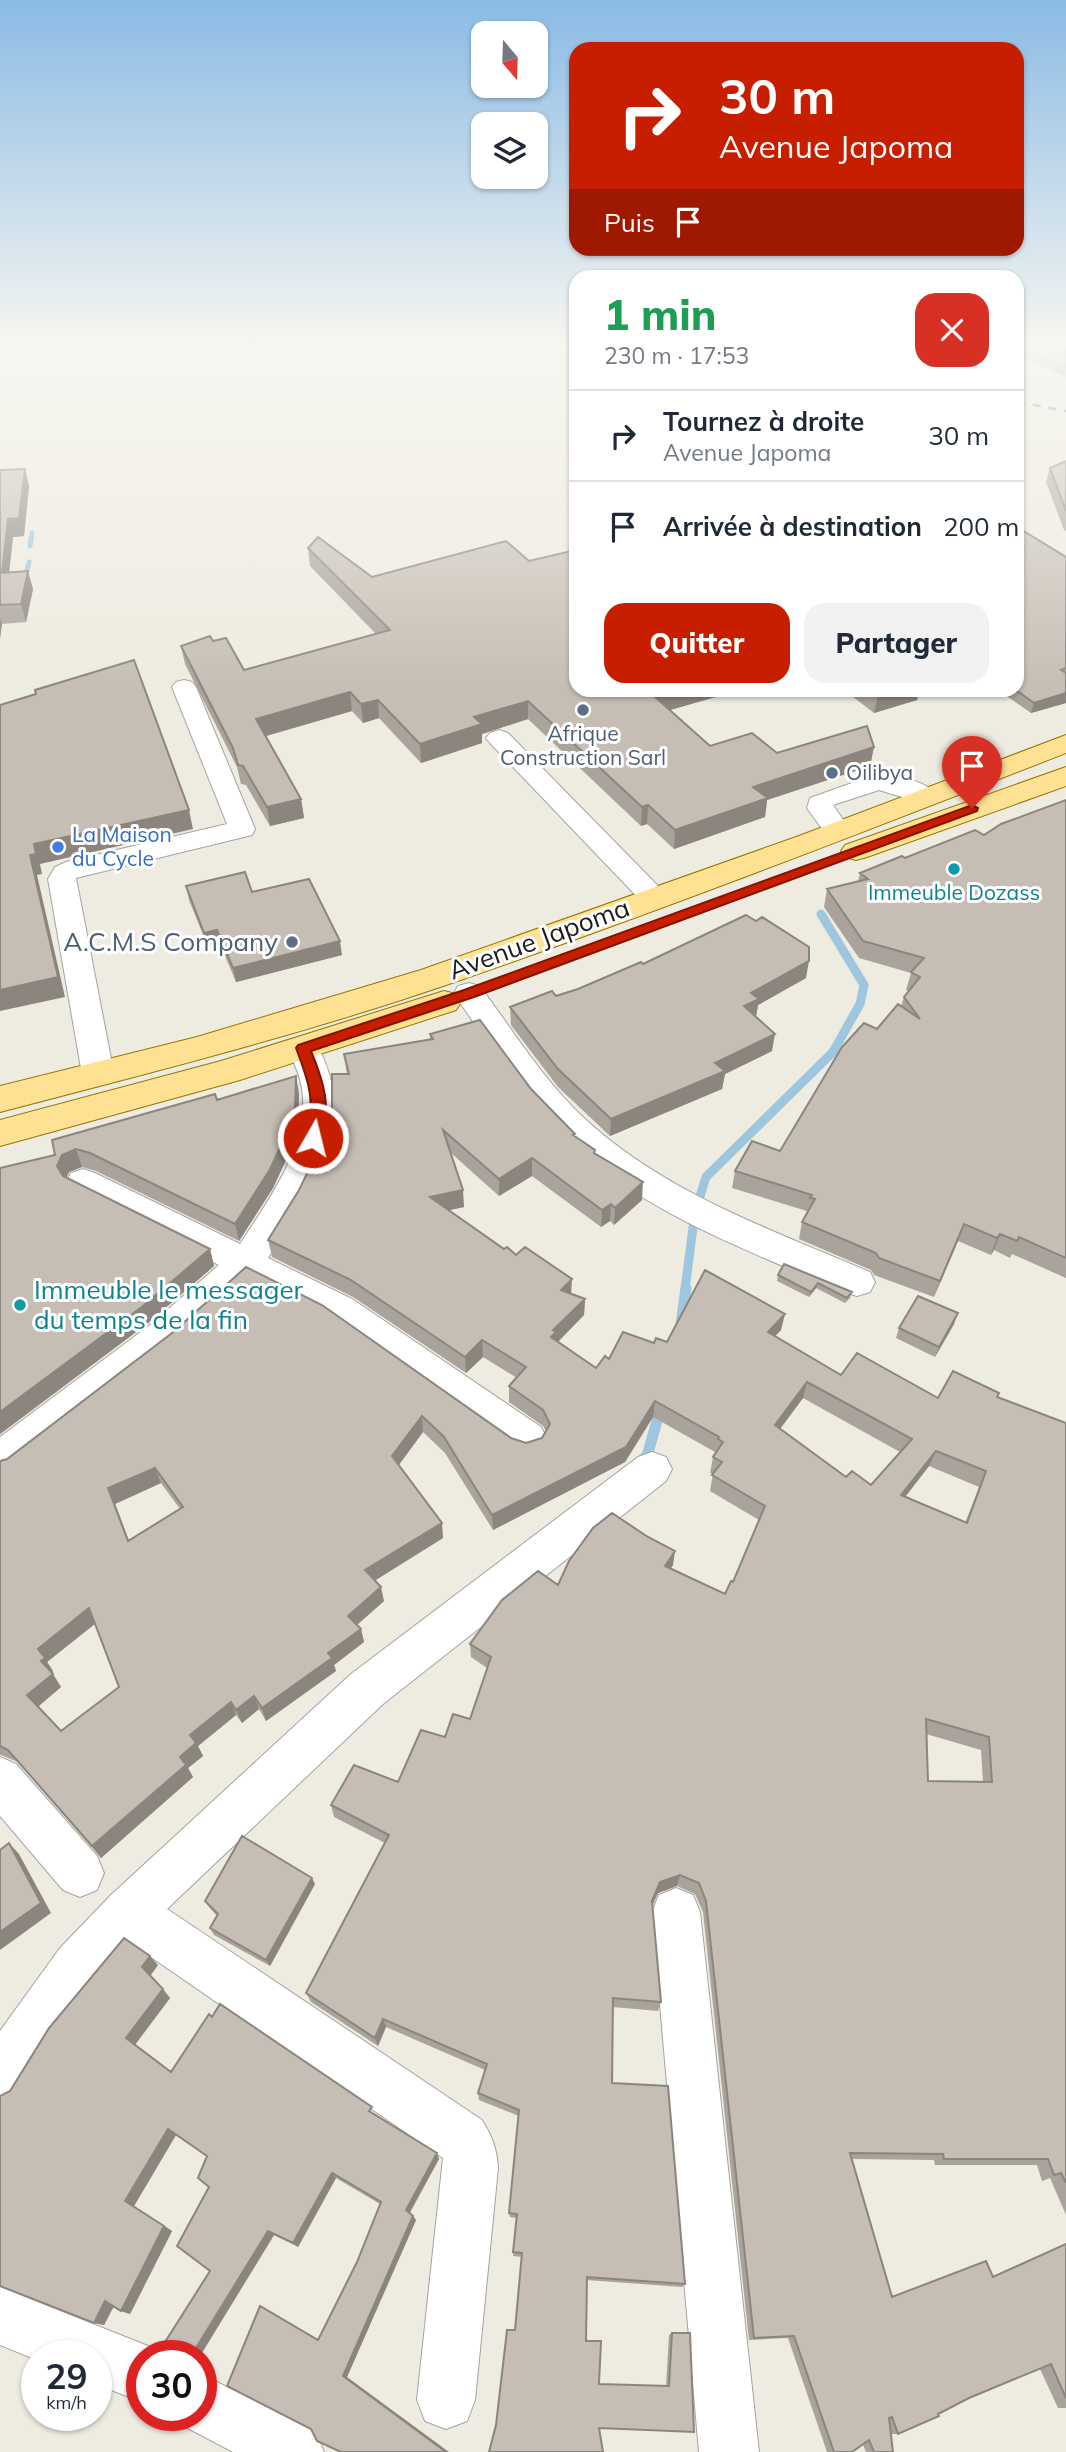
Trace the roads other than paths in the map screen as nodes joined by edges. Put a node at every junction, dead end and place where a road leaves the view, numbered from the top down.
1 (184, 687) dead end
2 (499, 738) edge
3 (1066, 743) edge
4 (1057, 780) edge
5 (826, 844) junction
6 (654, 898) junction
7 (469, 993) junction
8 (303, 1048) junction
9 (98, 1074) junction
10 (0, 1099) edge
11 (0, 1133) edge
12 (83, 1182) dead end
13 (247, 1262) junction
14 (857, 1282) dead end
15 (527, 1439) dead end
16 (0, 1460) edge
17 (652, 1469) dead end
18 (0, 1780) edge
19 (80, 1873) dead end
20 (128, 1912) junction
21 (676, 1912) dead end
22 (0, 2078) edge
23 (0, 2316) edge
24 (126, 2367) edge
25 (446, 2400) dead end
26 (217, 2411) edge
27 (294, 2452) edge
28 (729, 2452) edge

1 - 9 street
2 - 6 street
3 - 5 main road, Avenue Japoma
4 - 5 main road, Avenue Japoma
5 - 6 main road, Avenue Japoma
5 - 7 main road, Avenue Japoma
6 - 9 main road, Avenue Japoma
7 - 8 main road, Avenue Japoma
7 - 14 street
8 - 11 main road, Avenue Japoma
8 - 13 street
9 - 10 main road, Avenue Japoma
12 - 13 street
13 - 15 street
13 - 16 street
17 - 20 street
18 - 19 street
20 - 22 street
20 - 25 street
21 - 28 street
23 - 24 street
26 - 27 street

